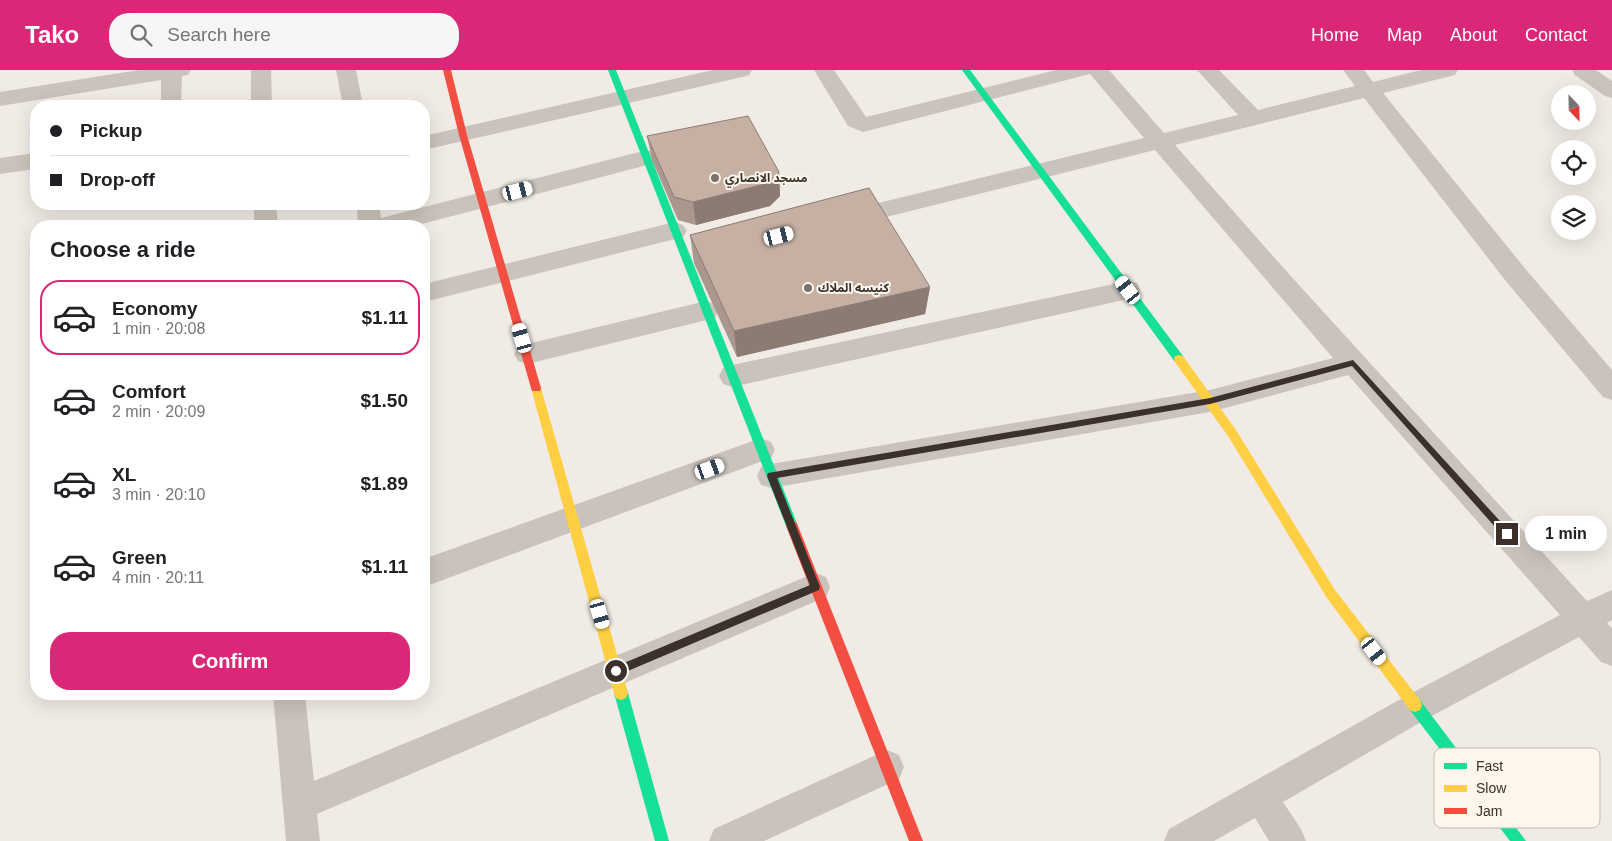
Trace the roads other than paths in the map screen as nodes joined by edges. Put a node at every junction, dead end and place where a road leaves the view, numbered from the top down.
1 (56, 70) edge
2 (175, 70) edge
3 (261, 70) edge
4 (346, 70) edge
5 (447, 70) edge
6 (612, 70) edge
7 (742, 70) edge
8 (824, 70) edge
9 (966, 70) edge
10 (1083, 70) edge
11 (1098, 70) edge
12 (1207, 70) edge
13 (1353, 70) edge
14 (1448, 70) edge
15 (1582, 70) edge
16 (1028, 76) edge
17 (1369, 90) junction
18 (50, 91) junction
19 (1612, 91) edge
20 (984, 95) junction
21 (623, 97) junction
22 (0, 99) edge
23 (172, 100) edge
24 (262, 100) edge
25 (352, 100) edge
26 (1254, 118) junction
27 (462, 135) junction
28 (430, 142) edge
29 (1159, 142) junction
30 (647, 158) junction
31 (30, 163) edge
32 (0, 166) edge
33 (1041, 171) junction
34 (482, 200) junction
35 (405, 220) edge
36 (830, 223) edge
37 (675, 230) junction
38 (503, 274) junction
39 (1128, 290) junction
40 (430, 292) edge
41 (706, 311) junction
42 (527, 354) junction
43 (1353, 363) junction
44 (732, 376) junction
45 (1612, 389) edge
46 (1210, 401) junction
47 (761, 450) junction
48 (771, 476) junction
49 (573, 519) junction
50 (430, 571) edge
51 (816, 587) junction
52 (1612, 604) edge
53 (1583, 620) junction
54 (1612, 652) edge
55 (616, 671) junction
56 (290, 700) edge
57 (1417, 707) junction
58 (1448, 748) edge
59 (887, 767) junction
60 (1260, 796) junction
61 (300, 804) junction
62 (1509, 828) edge
63 (303, 841) edge
64 (662, 841) edge
65 (726, 841) edge
66 (916, 841) edge
67 (1181, 841) edge
68 (1289, 841) edge
69 (1519, 841) edge

1 - 18 street
2 - 18 street
2 - 23 street
3 - 24 street
4 - 25 street
5 - 27 street
6 - 21 street
7 - 21 street
8 - 20 street
9 - 20 street
10 - 16 street
11 - 29 street
12 - 26 street
13 - 17 street
14 - 17 street
15 - 19 street
16 - 20 street
17 - 26 street
17 - 45 street
18 - 22 street
20 - 33 street
21 - 27 street
21 - 30 street
26 - 29 street
27 - 28 street
27 - 34 street
29 - 33 street
29 - 43 street
30 - 34 street
30 - 37 street
31 - 32 street
33 - 36 street
33 - 39 street
34 - 35 street
34 - 38 street
37 - 38 street
37 - 41 street
38 - 40 street
38 - 42 street
39 - 44 street
39 - 46 street
41 - 42 street
41 - 44 street
42 - 49 street
43 - 46 street
43 - 53 street
44 - 47 street
46 - 48 street
46 - 57 street
47 - 48 street
47 - 49 street
48 - 51 street
49 - 50 street
49 - 55 street
51 - 55 street
51 - 59 street
52 - 53 street
53 - 54 street
53 - 57 street
55 - 61 street
55 - 64 street
56 - 61 street
57 - 58 street
57 - 60 street
59 - 65 street
59 - 66 street
60 - 67 street
60 - 68 street
61 - 63 street
62 - 69 street

